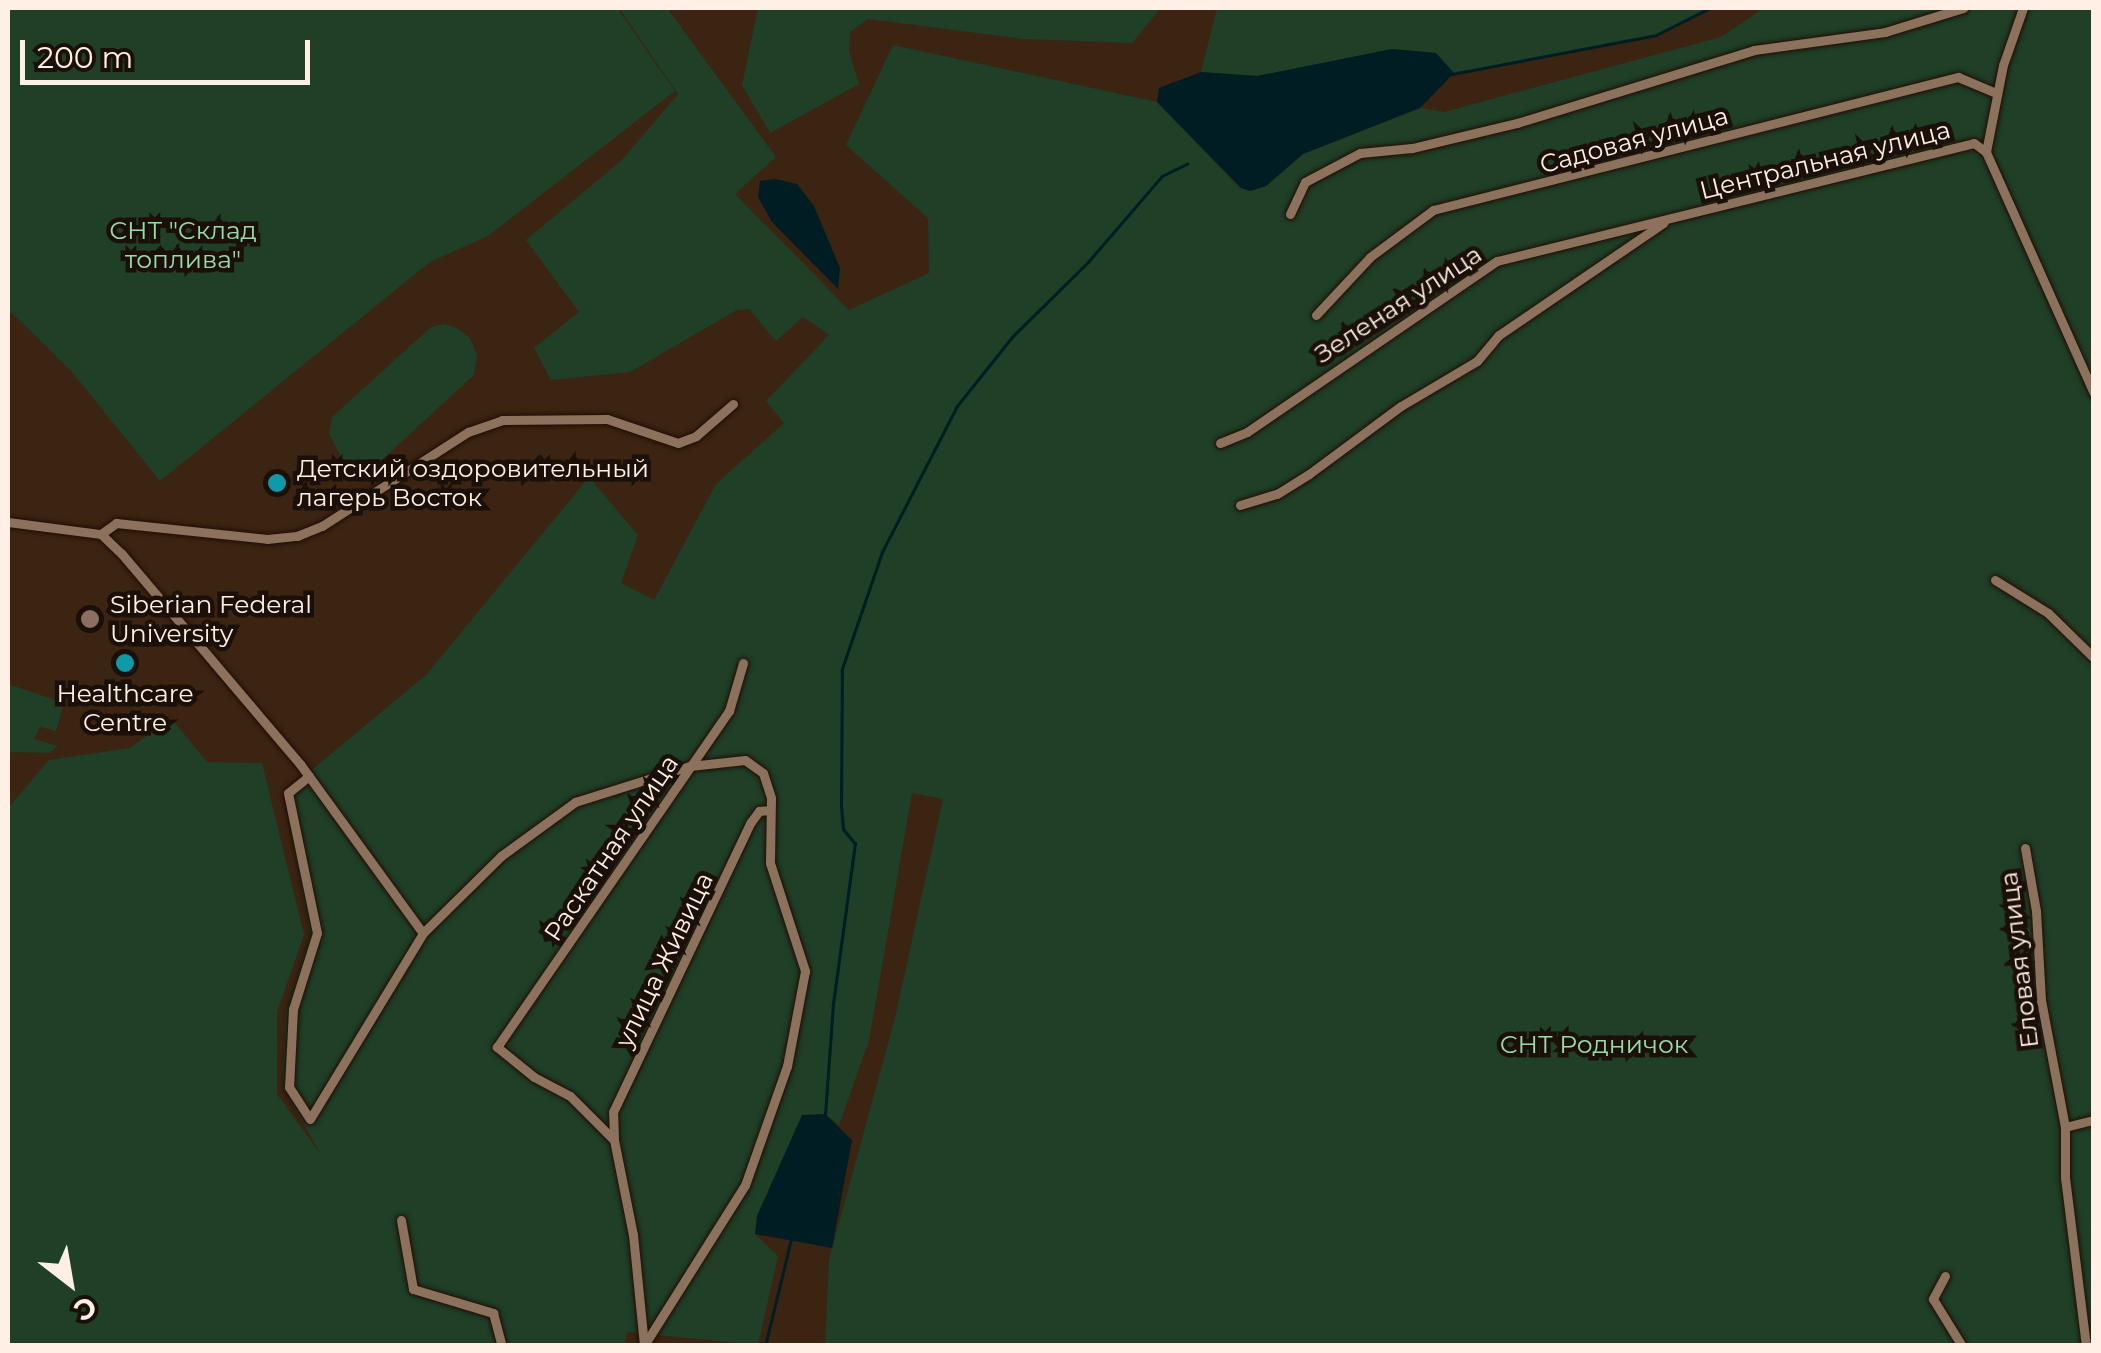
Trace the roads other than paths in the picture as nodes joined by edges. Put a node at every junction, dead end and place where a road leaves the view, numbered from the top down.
1 (1963, 8) edge
2 (2023, 8) edge
3 (1996, 93) junction
4 (1986, 152) junction
5 (1290, 214) dead end
6 (1671, 218) junction
7 (1316, 315) dead end
8 (2094, 393) edge
9 (733, 404) dead end
10 (1220, 443) dead end
11 (1240, 505) dead end
12 (8, 522) edge
13 (101, 534) junction
14 (1995, 580) dead end
15 (2094, 658) edge
16 (743, 663) dead end
17 (690, 766) junction
18 (309, 776) junction
19 (770, 810) junction
20 (2025, 848) dead end
21 (423, 934) junction
22 (2094, 1120) edge
23 (2064, 1127) junction
24 (614, 1140) junction
25 (401, 1220) dead end
26 (1945, 1276) dead end
27 (645, 1344) edge
28 (502, 1346) edge
29 (1962, 1346) edge
30 (2086, 1346) edge

1 - 5 street
2 - 3 street
3 - 4 street
3 - 7 street, Садовая улица
4 - 6 street, Центральная улица
4 - 8 street
6 - 10 street, Зеленая улица
6 - 11 street
9 - 13 street
12 - 13 street
13 - 18 street
14 - 15 street
16 - 17 street, Раскатная улица
17 - 19 street
17 - 21 street
17 - 24 street, Раскатная улица
18 - 21 street
18 - 21 street
19 - 24 street, улица Живица
19 - 27 street
20 - 23 street, Еловая улица
22 - 23 street
23 - 30 street
24 - 27 street
25 - 28 street
26 - 29 street

